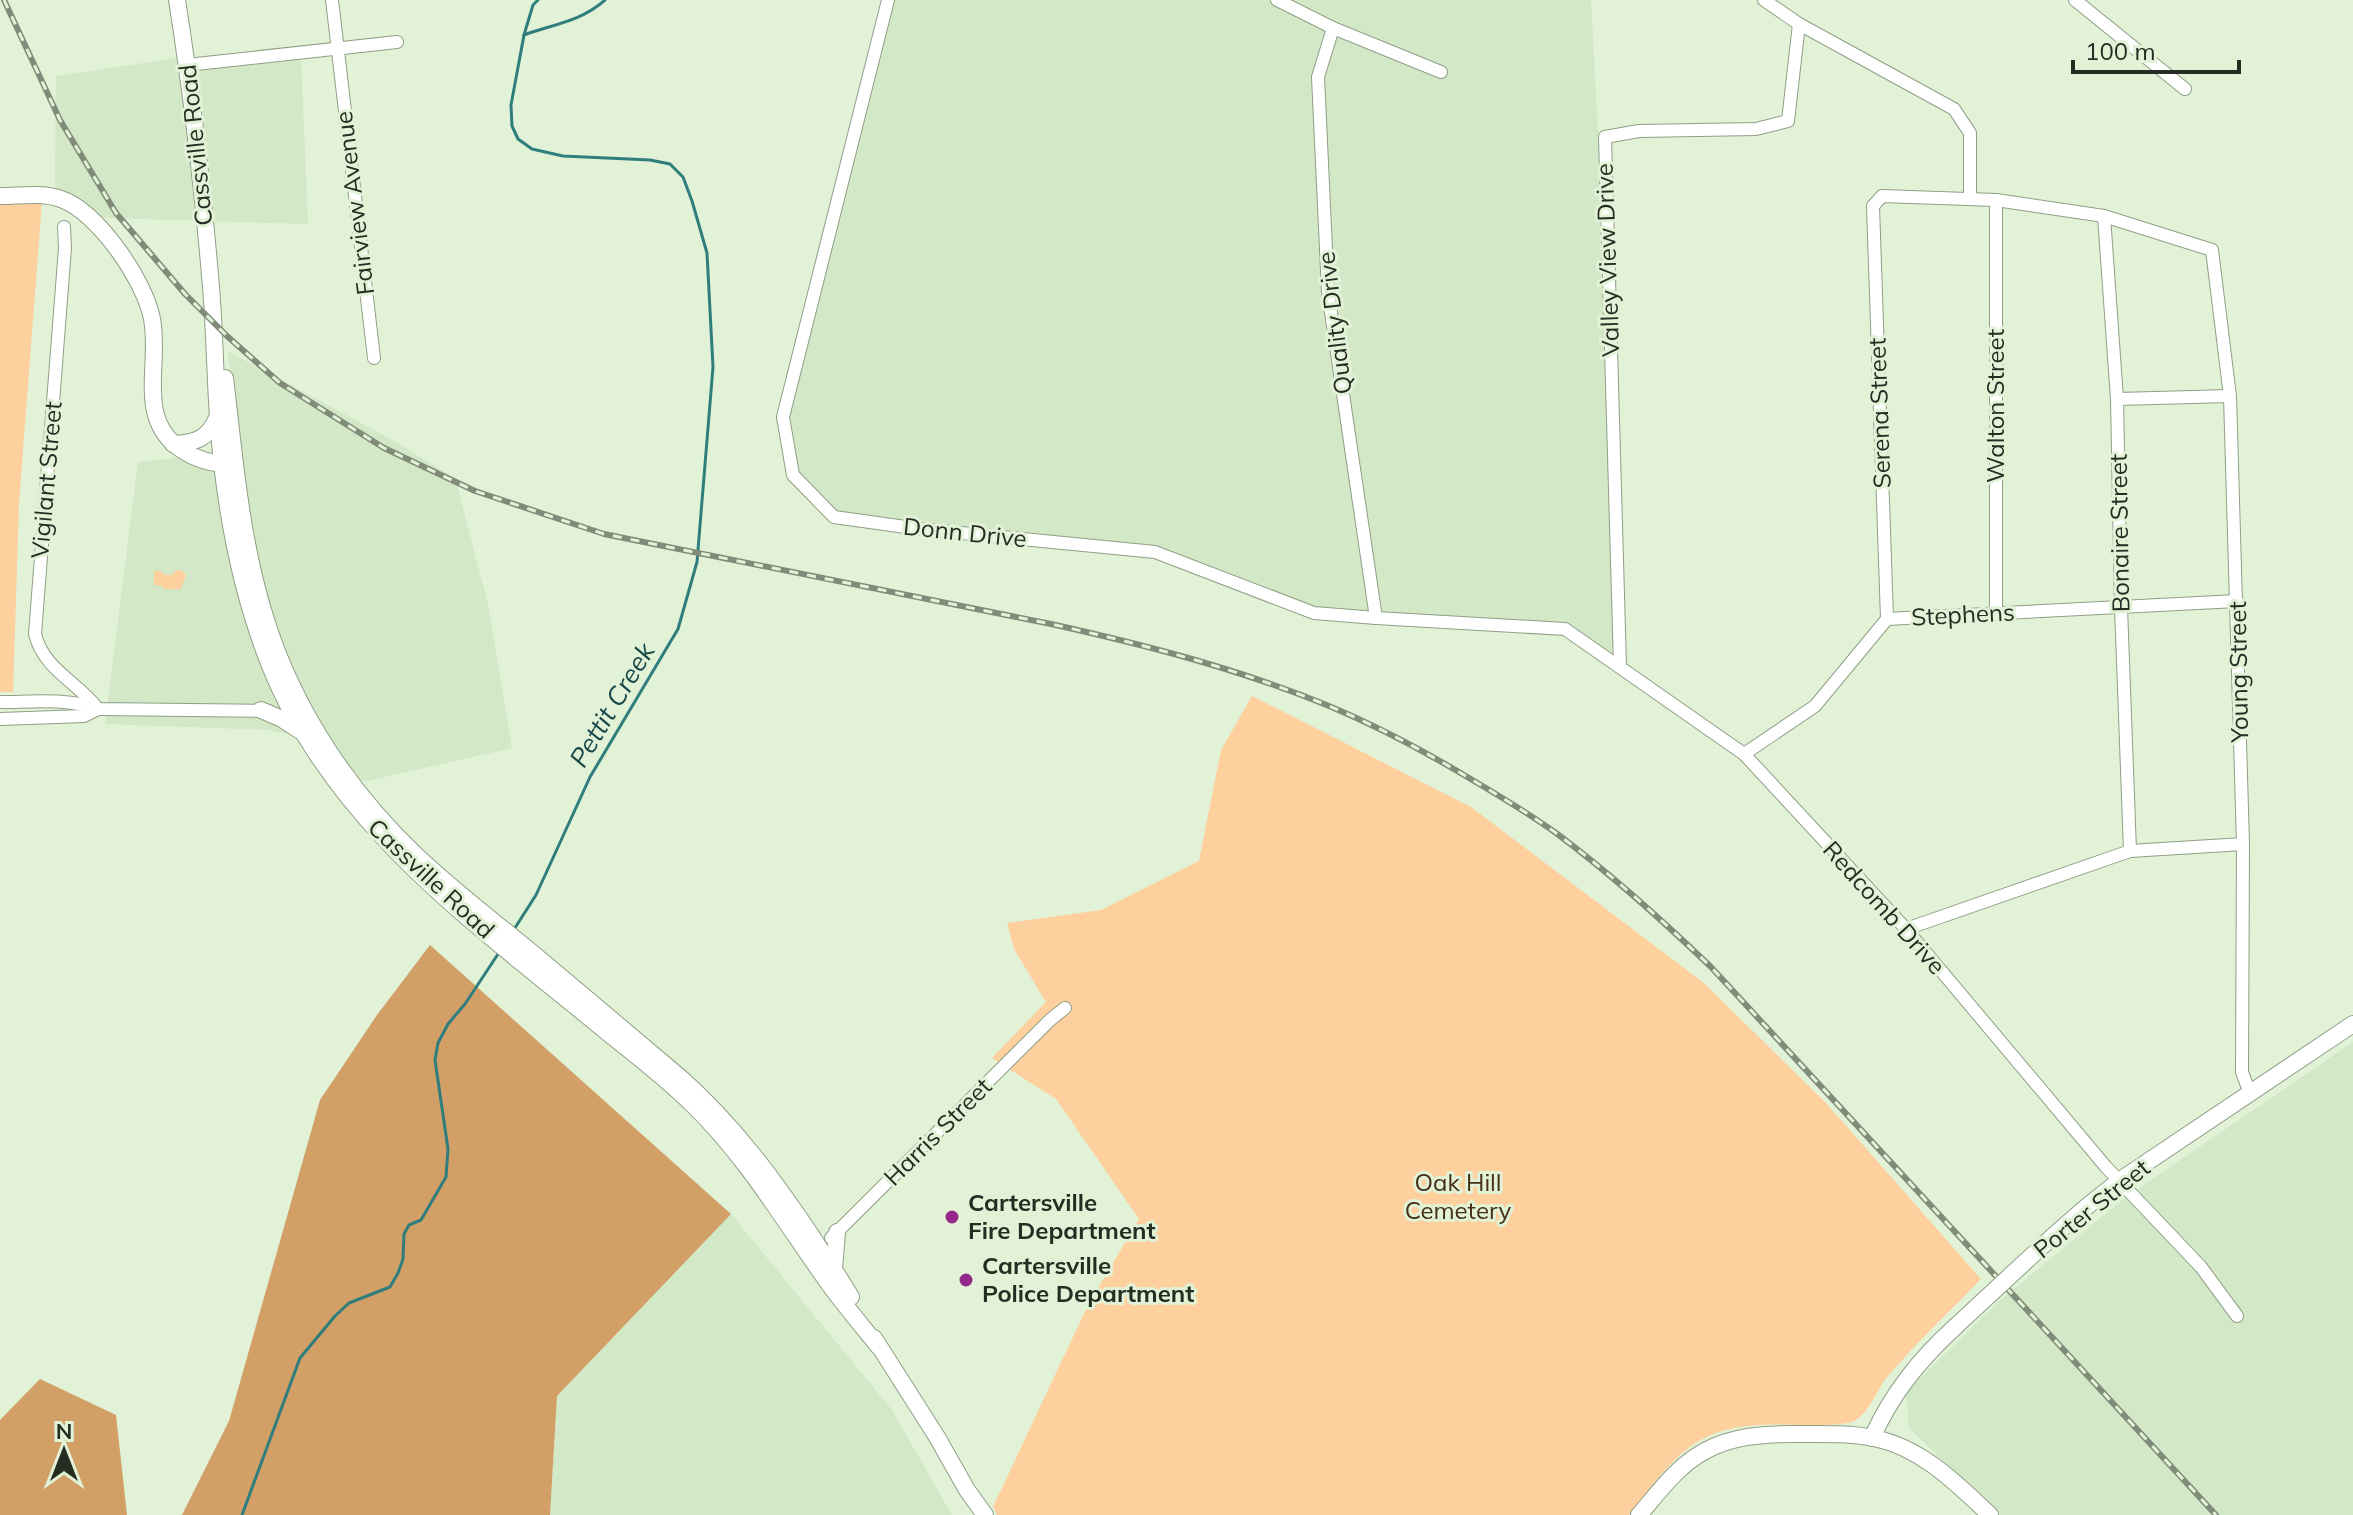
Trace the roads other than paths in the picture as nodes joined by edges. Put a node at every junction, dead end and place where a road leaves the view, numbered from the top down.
1 (177, 0) edge
2 (332, 0) edge
3 (888, 0) edge
4 (1277, 0) edge
5 (1764, 0) edge
6 (2075, 0) edge
7 (1799, 24) junction
8 (1333, 28) junction
9 (397, 42) dead end
10 (337, 49) junction
11 (187, 65) junction
12 (1441, 72) dead end
13 (2185, 89) dead end
14 (0, 196) edge
15 (1970, 199) junction
16 (1996, 200) junction
17 (2104, 216) junction
18 (64, 227) dead end
19 (211, 290) junction
20 (374, 358) dead end
21 (2230, 396) junction
22 (2117, 399) junction
23 (218, 417) junction
24 (173, 444) junction
25 (228, 464) junction
26 (2237, 601) junction
27 (2121, 607) junction
28 (1996, 612) junction
29 (1376, 618) junction
30 (1887, 619) junction
31 (1620, 666) junction
32 (275, 677) junction
33 (0, 702) edge
34 (295, 706) junction
35 (98, 709) junction
36 (258, 710) junction
37 (0, 719) edge
38 (303, 732) junction
39 (1744, 754) junction
40 (2243, 844) junction
41 (2130, 851) junction
42 (436, 882) junction
43 (1906, 929) junction
44 (1065, 1008) dead end
45 (2353, 1024) edge
46 (2250, 1094) junction
47 (2119, 1181) junction
48 (837, 1232) junction
49 (814, 1252) junction
50 (834, 1271) junction
51 (2237, 1316) dead end
52 (879, 1347) junction
53 (1872, 1438) junction
54 (967, 1490) junction
55 (978, 1515) edge
56 (985, 1515) edge
57 (1639, 1515) edge
58 (1990, 1515) edge

1 - 11 main road, Cassville Road
2 - 10 street, Fairview Avenue
3 - 29 street, Donn Drive
4 - 8 street
5 - 7 street
6 - 13 street
7 - 15 street
7 - 31 street, Valley View Drive
8 - 12 street
8 - 29 street, Quality Drive
9 - 10 street
10 - 11 street
10 - 20 street, Fairview Avenue
11 - 19 main road, Cassville Road
14 - 24 main road
15 - 16 street
15 - 30 street, Serena Street
16 - 17 street
16 - 28 street, Walton Street
17 - 21 street, Young Street
17 - 22 street, Bonaire Street
18 - 35 street, Vigilant Street
19 - 23 main road, Cassville Road
19 - 25 main road, Cassville Road
21 - 22 street
21 - 26 street, Young Street
22 - 27 street, Bonaire Street
23 - 24 main road
23 - 25 main road, Cassville Road
24 - 25 main road
25 - 32 main road, Cassville Road
25 - 34 main road, Cassville Road
26 - 27 street, Stephens
26 - 40 street, Young Street
27 - 28 street, Stephens
27 - 41 street, Bonaire Street
28 - 30 street, Stephens
29 - 31 street, Donn Drive
30 - 39 street, Stephens
31 - 39 street, Redcomb Drive
32 - 34 main road, Cassville Road
32 - 36 main road
33 - 35 street
34 - 36 street
34 - 38 main road, Cassville Road
34 - 42 main road, Cassville Road
35 - 36 street
35 - 37 street
36 - 38 main road
38 - 42 main road, Cassville Road
39 - 43 street, Redcomb Drive
40 - 41 street
40 - 46 street, Young Street
41 - 43 street
42 - 49 main road, Cassville Road
43 - 47 street, Redcomb Drive
44 - 48 street, Harris Street
45 - 46 main road, Porter Street
46 - 47 main road, Porter Street
47 - 51 street, Redcomb Drive
47 - 53 main road, Porter Street, bridge
48 - 49 street, Harris Street
48 - 50 main road
49 - 50 main road, Cassville Road
49 - 52 main road, Cassville Road
50 - 52 main road, Cassville Road
52 - 54 main road, Cassville Road
53 - 57 main road
53 - 58 main road
54 - 55 main road, Cassville Road
54 - 56 main road, Cassville Road

